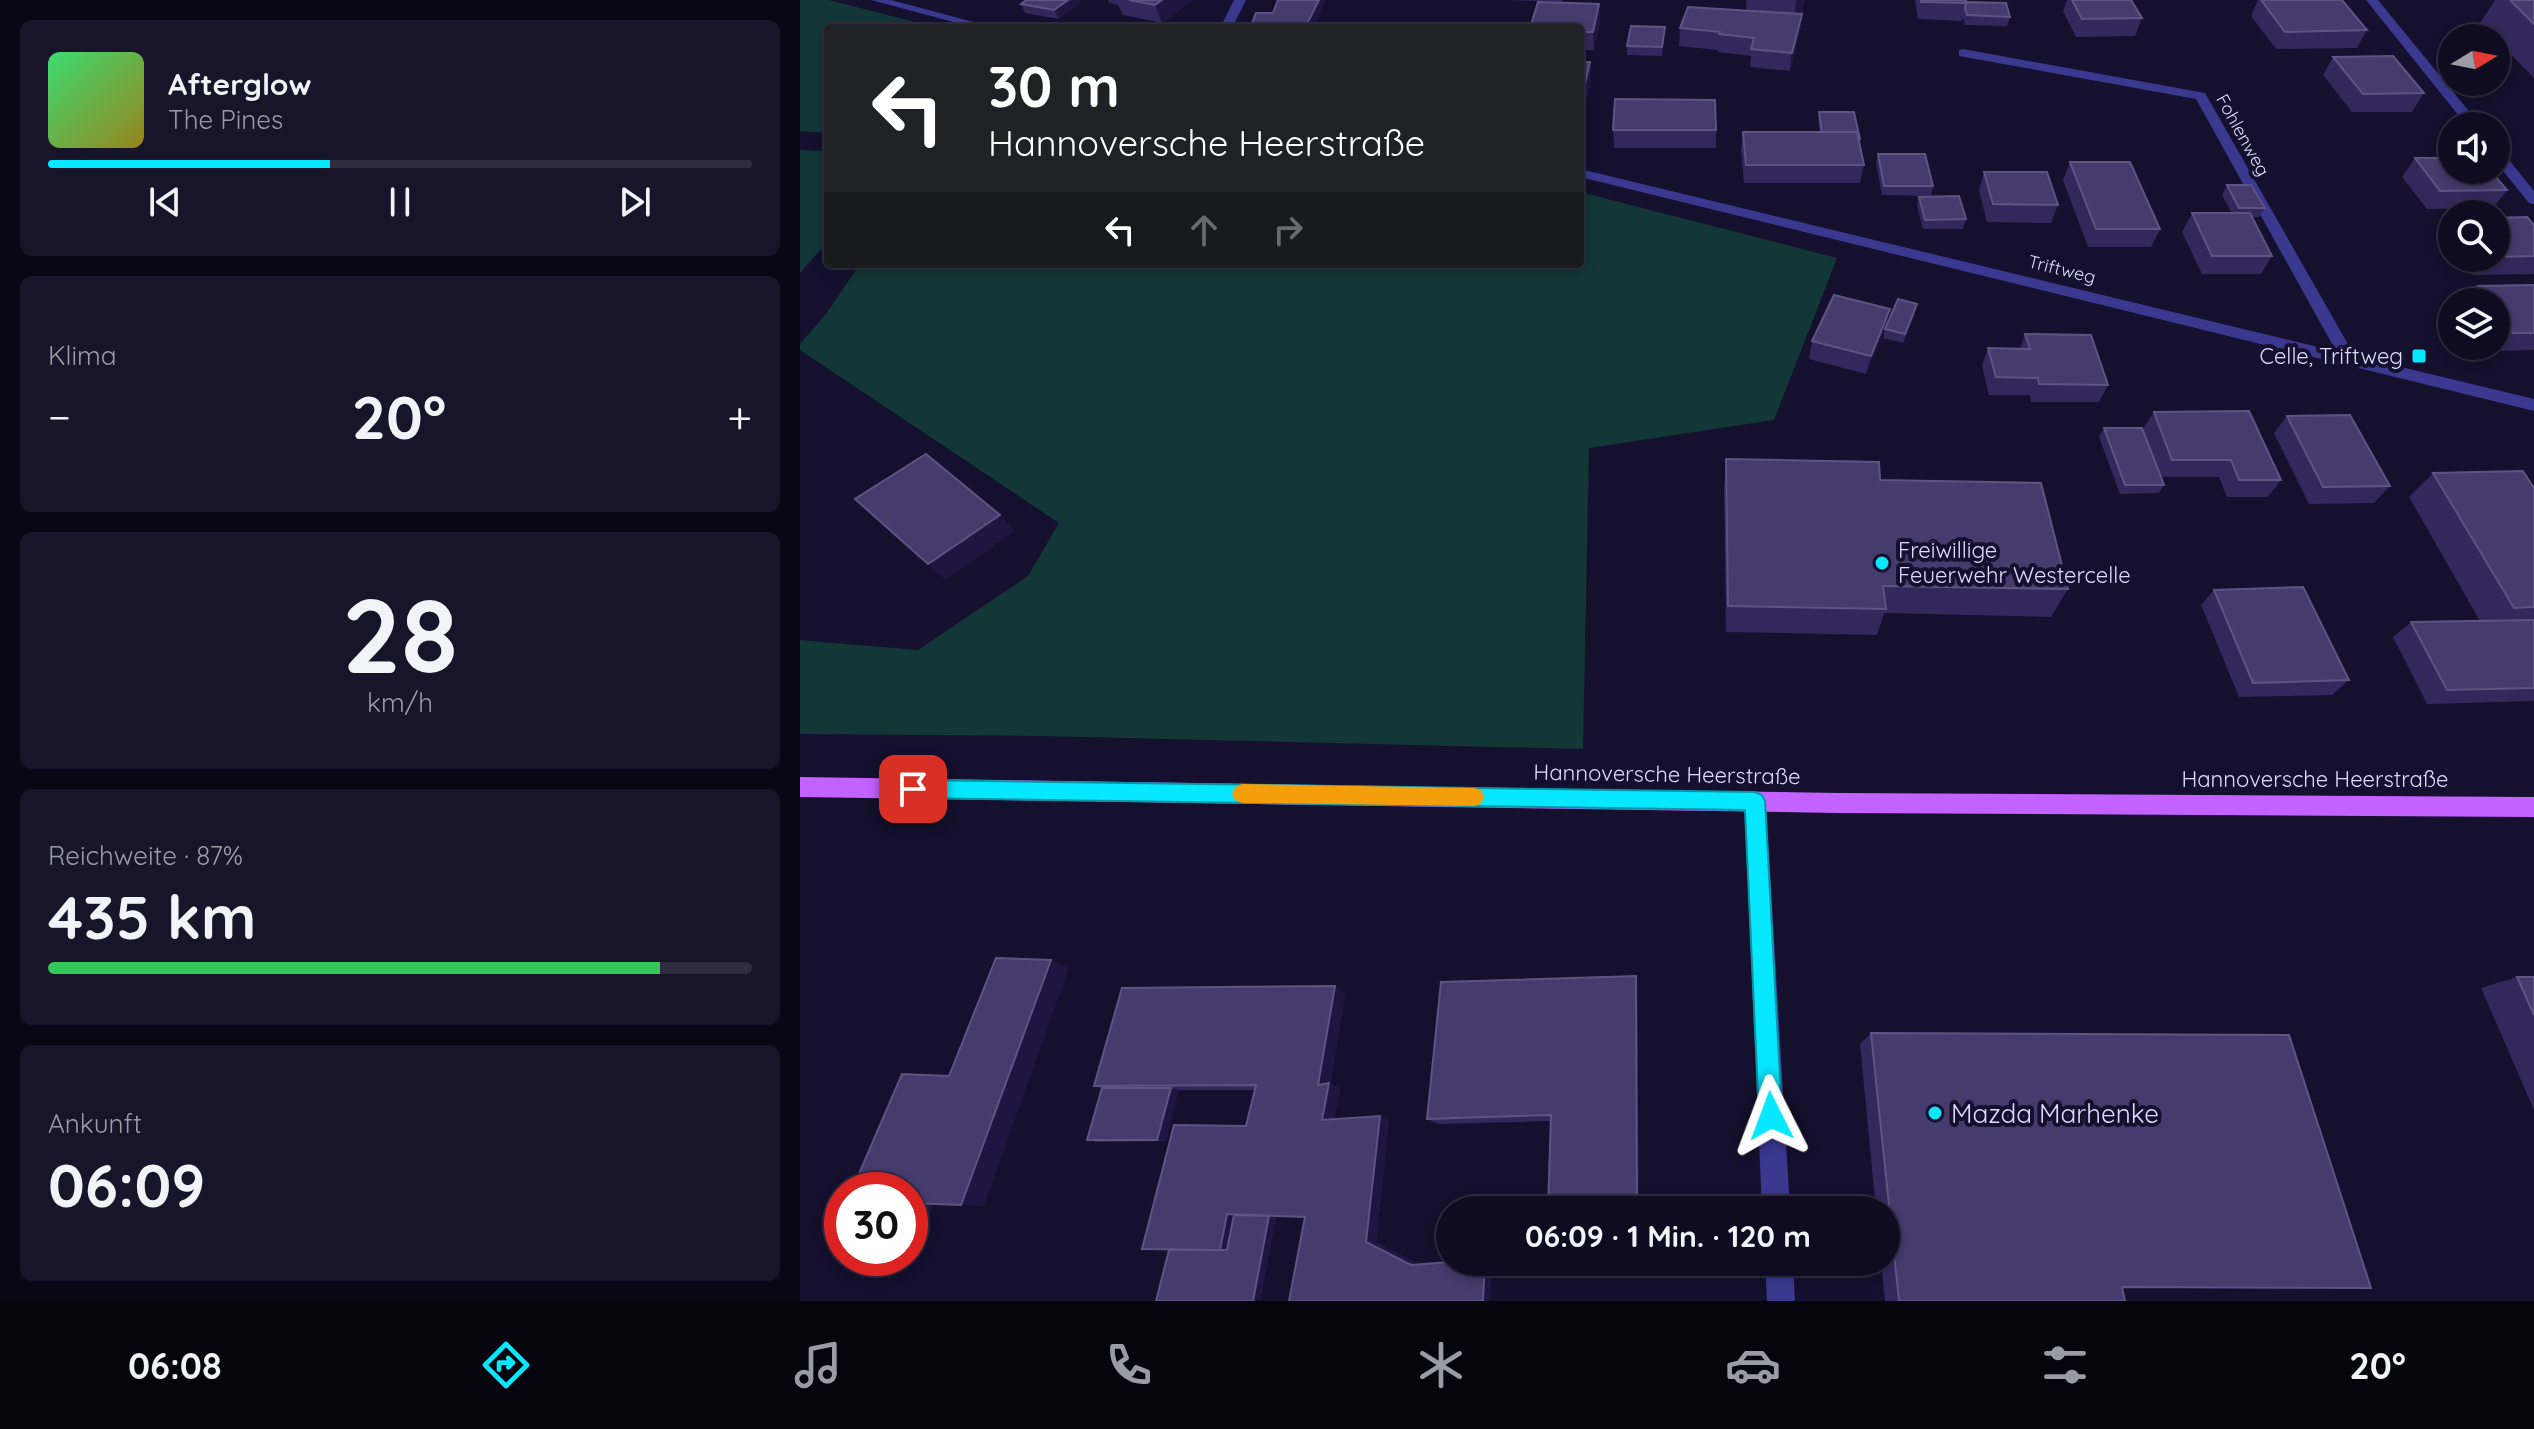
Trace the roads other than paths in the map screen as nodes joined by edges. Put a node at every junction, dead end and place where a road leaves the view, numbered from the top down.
1 (877, 0) edge
2 (1240, 0) edge
3 (2372, 0) edge
4 (974, 24) edge
5 (1228, 24) edge
6 (1963, 53) dead end
7 (2463, 112) edge
8 (2510, 170) edge
9 (1584, 174) edge
10 (2534, 200) edge
11 (2349, 360) junction
12 (2534, 405) edge
13 (800, 787) edge
14 (1755, 801) junction
15 (2534, 807) edge
16 (1775, 1196) edge
17 (1780, 1276) edge
18 (1781, 1301) edge

1 - 4 street
2 - 5 street
3 - 7 street
6 - 11 street, Fohlenweg
8 - 10 street
9 - 11 street, Triftweg
11 - 12 street, Triftweg
13 - 14 main road, Hannoversche Heerstraße
14 - 15 main road, Hannoversche Heerstraße
14 - 16 street
17 - 18 street

